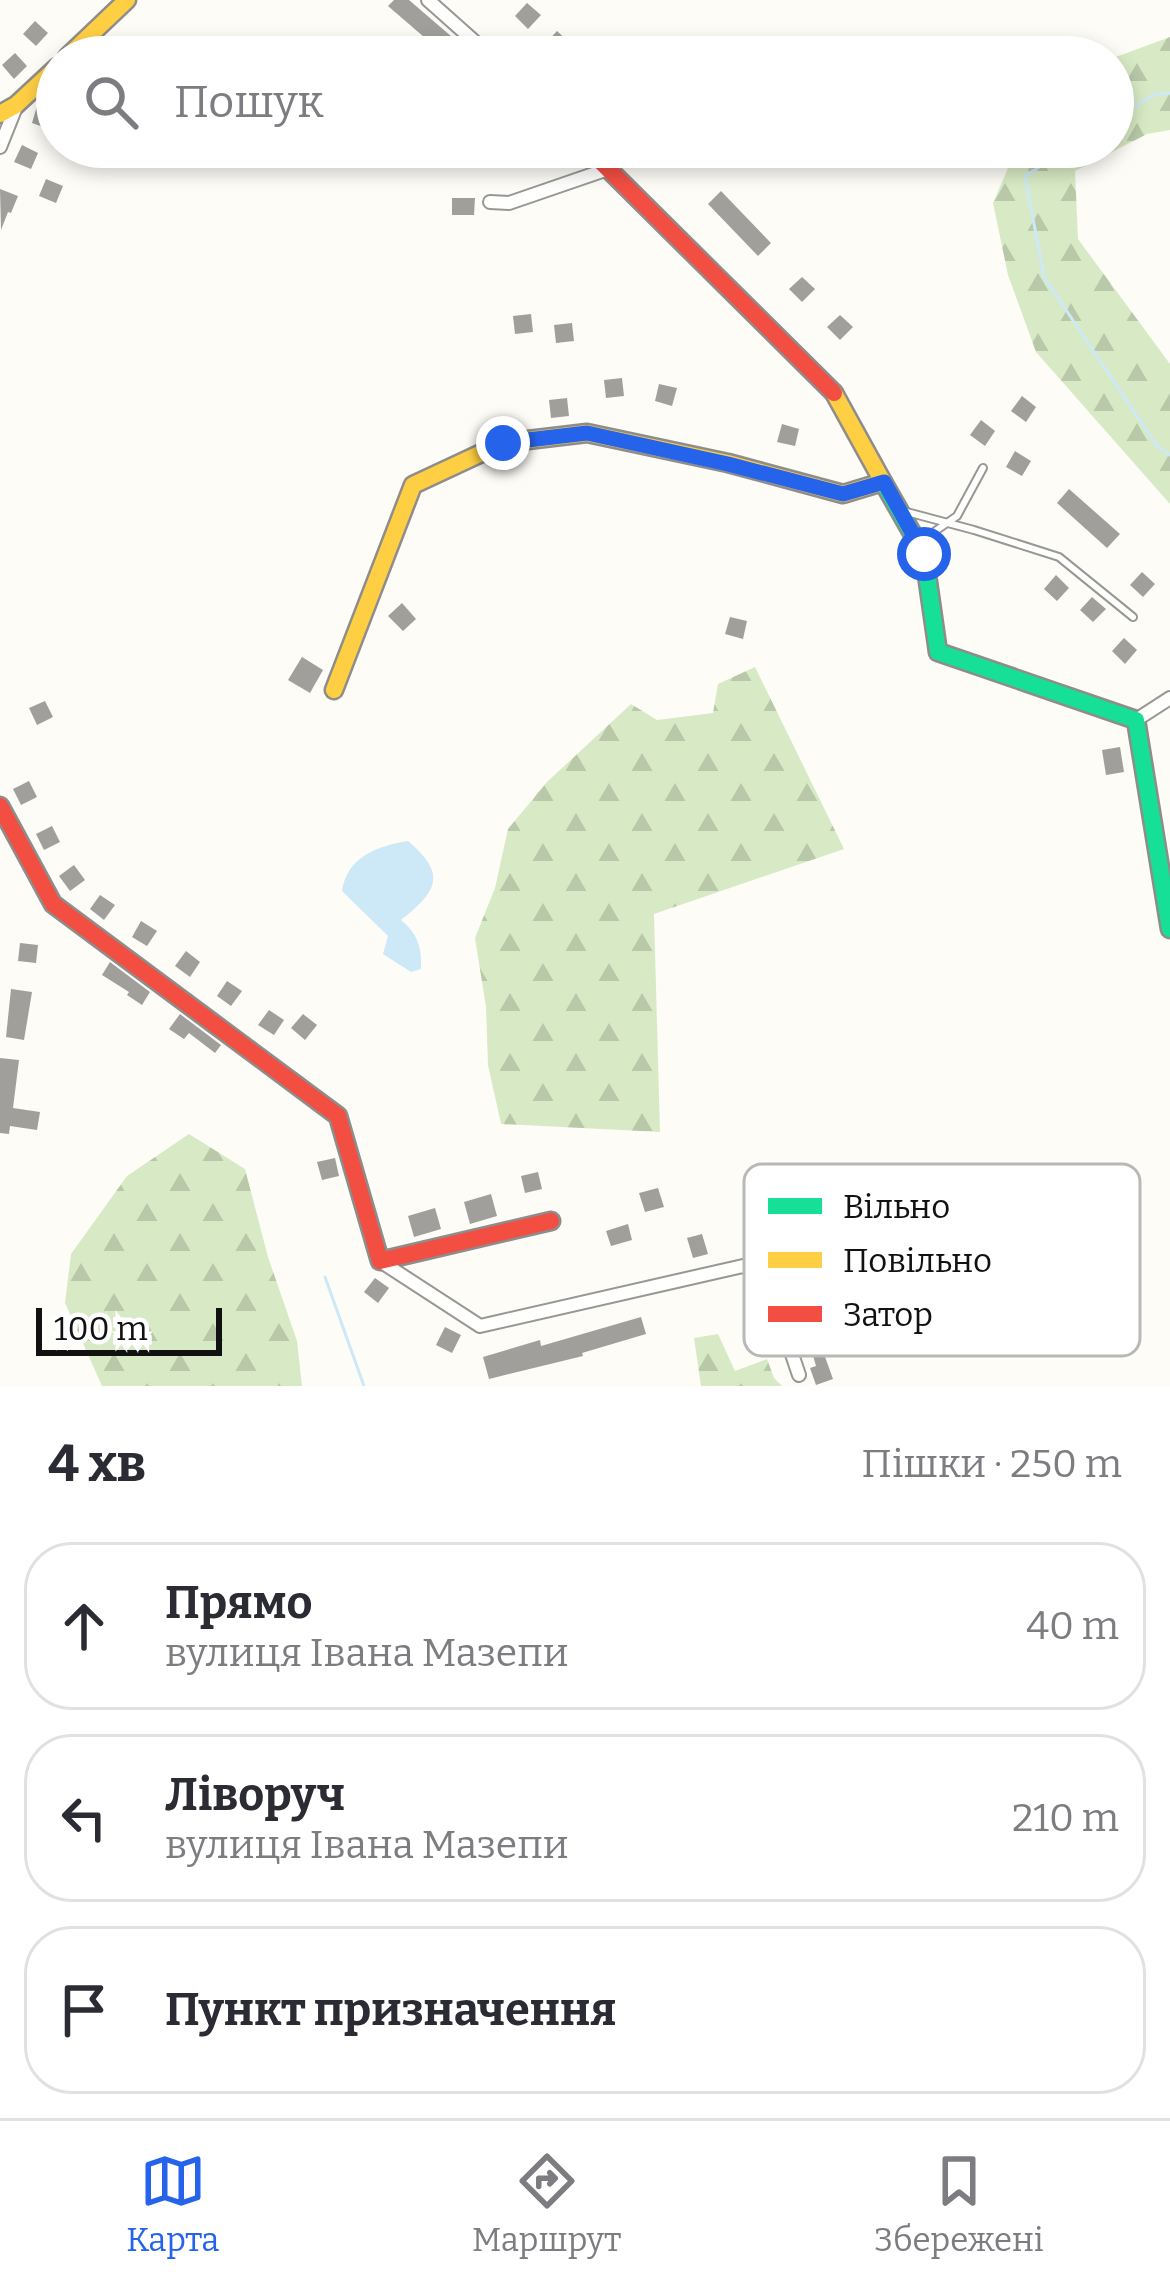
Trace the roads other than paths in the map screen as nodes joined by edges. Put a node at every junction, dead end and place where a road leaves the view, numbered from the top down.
1 (127, 0) edge
2 (428, 0) edge
3 (90, 36) edge
4 (468, 36) edge
5 (36, 85) edge
6 (8, 110) edge
7 (0, 147) edge
8 (608, 169) joint
9 (490, 202) dead end
10 (983, 468) dead end
11 (884, 482) junction
12 (899, 510) junction
13 (947, 523) junction
14 (918, 544) junction
15 (1133, 617) dead end
16 (334, 690) dead end
17 (1170, 698) edge
18 (1136, 720) junction
19 (0, 806) edge
20 (1170, 929) edge
21 (551, 1221) dead end
22 (380, 1261) junction
23 (744, 1266) edge
24 (793, 1356) edge
25 (799, 1375) dead end

1 - 3 street
2 - 4 street
5 - 6 street
6 - 7 street
8 - 9 street
8 - 11 street
10 - 13 lane
11 - 12 street
11 - 16 street
12 - 13 lane
12 - 14 street
13 - 14 lane
13 - 15 lane
14 - 18 street
17 - 18 street
18 - 20 street
19 - 22 street
21 - 22 street
22 - 23 street
24 - 25 street

